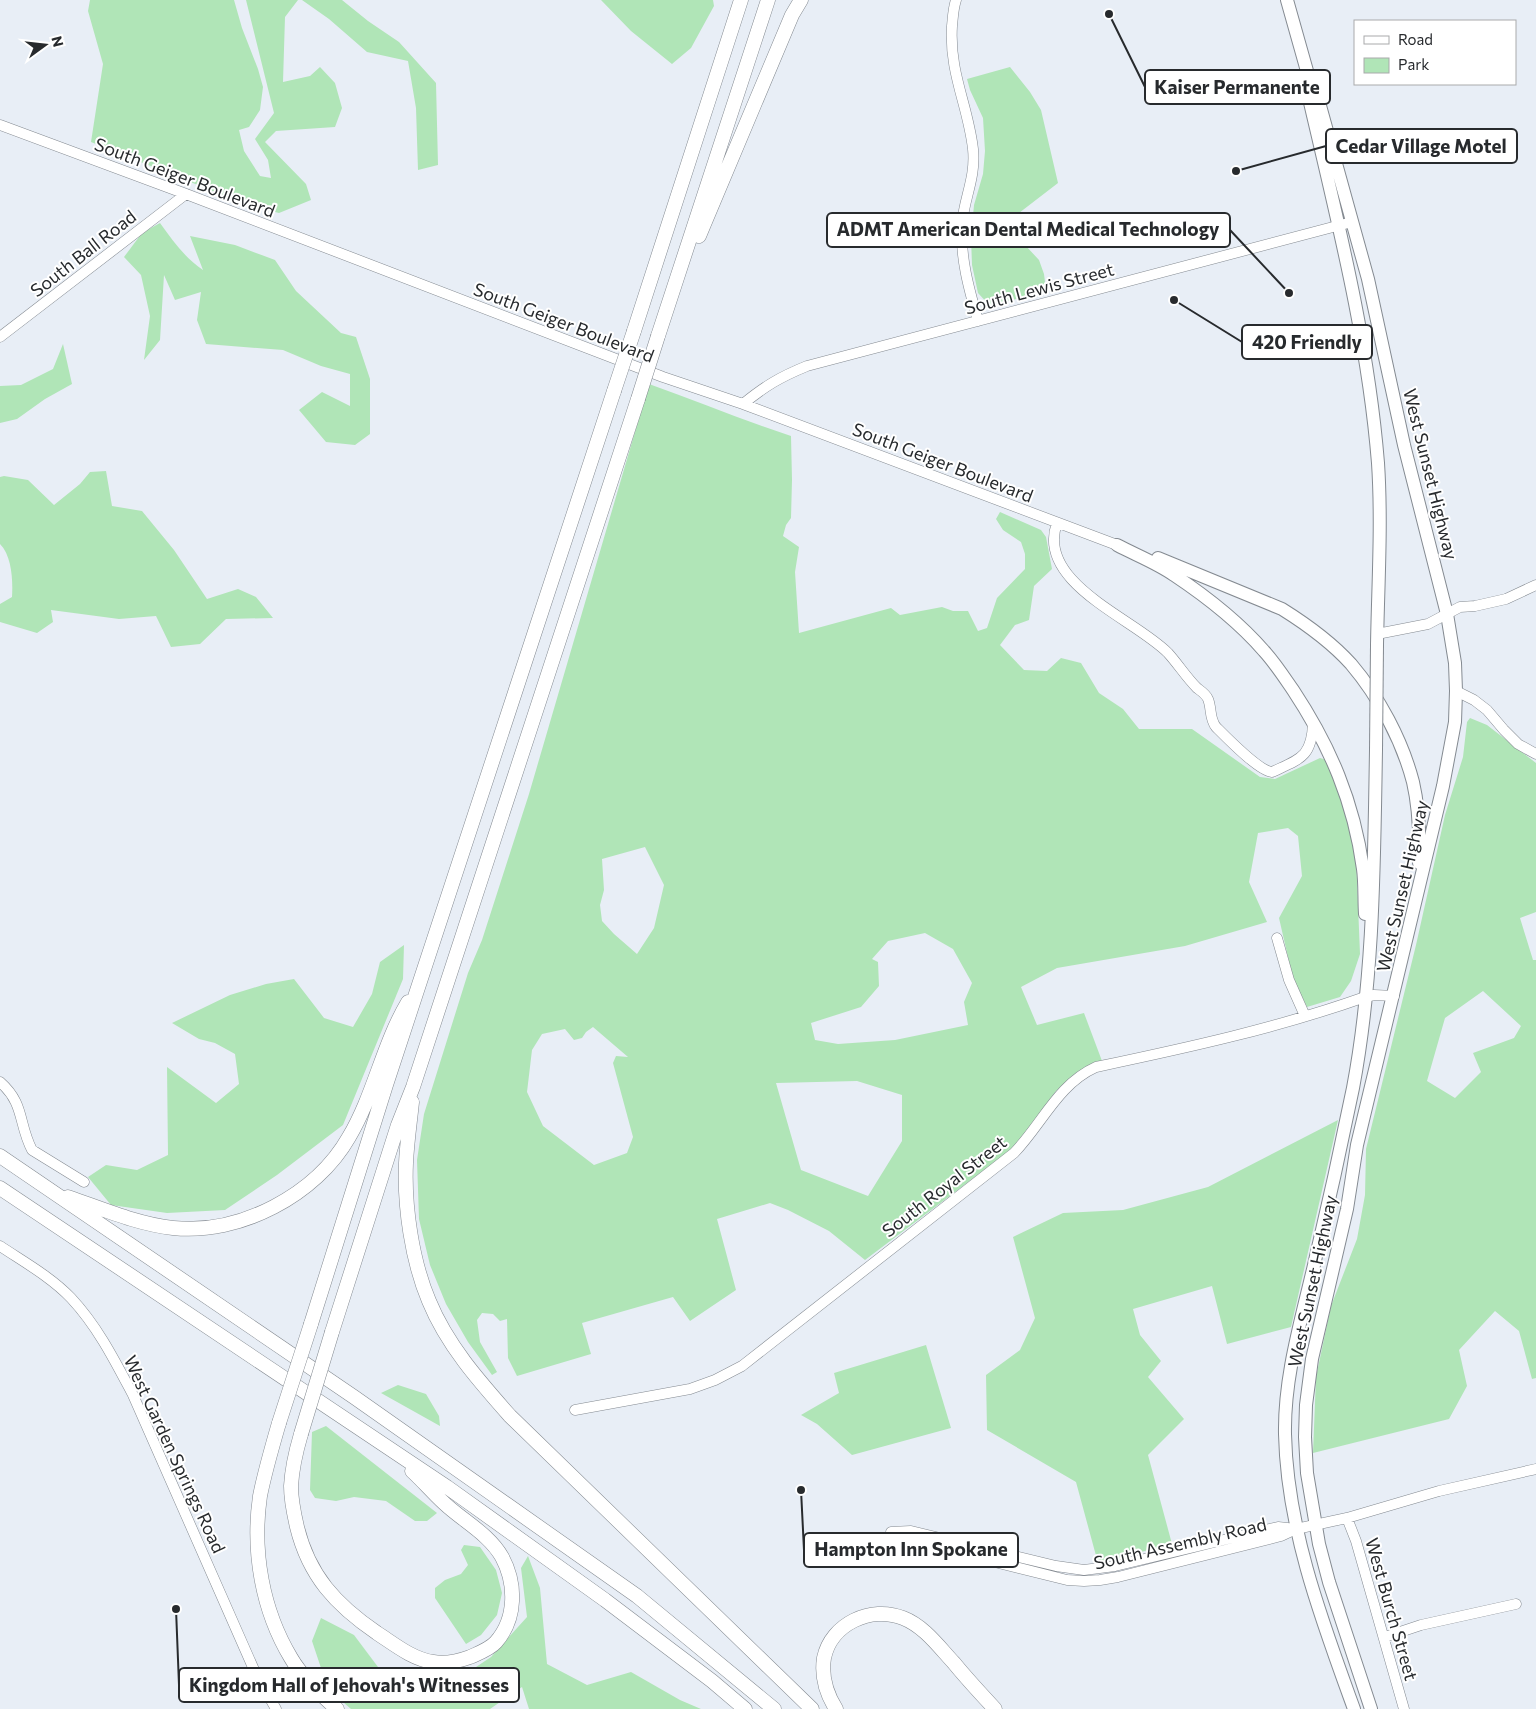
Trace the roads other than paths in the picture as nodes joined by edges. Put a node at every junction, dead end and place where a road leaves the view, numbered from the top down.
1 (740, 0) edge
2 (768, 0) edge
3 (800, 0) edge
4 (956, 0) edge
5 (1287, 0) edge
6 (1307, 71) junction
7 (0, 125) edge
8 (186, 194) junction
9 (1352, 222) junction
10 (1338, 226) junction
11 (674, 288) junction
12 (978, 321) junction
13 (0, 337) edge
14 (743, 404) junction
15 (1056, 522) junction
16 (1117, 545) junction
17 (1536, 585) edge
18 (1447, 614) junction
19 (1377, 639) junction
20 (1456, 691) junction
21 (1313, 724) junction
22 (1308, 751) junction
23 (1536, 754) edge
24 (1333, 761) junction
25 (1419, 886) junction
26 (1277, 938) dead end
27 (421, 980) junction
28 (1367, 980) junction
29 (1394, 996) junction
30 (1365, 997) junction
31 (1305, 1016) junction
32 (0, 1082) edge
33 (413, 1087) junction
34 (0, 1156) edge
35 (84, 1182) dead end
36 (0, 1188) edge
37 (50, 1191) junction
38 (0, 1246) edge
39 (575, 1410) dead end
40 (389, 1447) junction
41 (1536, 1469) edge
42 (1347, 1518) junction
43 (1316, 1524) junction
44 (1296, 1529) junction
45 (1516, 1604) dead end
46 (1385, 1637) junction
47 (1353, 1654) junction
48 (276, 1709) edge
49 (337, 1709) edge
50 (745, 1709) edge
51 (774, 1709) edge
52 (812, 1709) edge
53 (836, 1709) edge
54 (995, 1709) edge
55 (1354, 1709) edge
56 (1360, 1709) edge
57 (1371, 1709) edge
58 (1404, 1709) edge

1 - 27 highway, bridge
2 - 11 highway
3 - 11 highway
4 - 12 street
5 - 6 main road, West Sunset Highway
6 - 9 main road, West Sunset Highway
6 - 10 main road, West Sunset Highway
7 - 8 street, South Geiger Boulevard
8 - 13 street, South Ball Road
8 - 14 street, South Geiger Boulevard
9 - 10 street, South Lewis Street
9 - 18 main road, West Sunset Highway
10 - 12 street, South Lewis Street
10 - 19 main road, West Sunset Highway
11 - 33 highway, bridge
12 - 14 street, South Lewis Street
14 - 15 street, South Geiger Boulevard
15 - 16 street, South Geiger Boulevard
15 - 22 street
16 - 21 main road
16 - 25 main road
17 - 18 street
18 - 19 street
18 - 20 main road, West Sunset Highway
19 - 28 main road, West Sunset Highway, bridge
20 - 23 street
20 - 25 main road, West Sunset Highway
21 - 22 street
21 - 24 main road
22 - 24 street
24 - 28 main road
25 - 29 main road, West Sunset Highway
26 - 31 street
27 - 37 highway
27 - 49 highway, bridge
28 - 30 main road, West Sunset Highway
29 - 30 street, South Royal Street
29 - 43 main road, West Sunset Highway
30 - 31 street, South Royal Street
30 - 44 main road, West Sunset Highway
31 - 39 street, South Royal Street
32 - 35 street
33 - 40 highway, bridge
33 - 52 highway
34 - 37 highway
36 - 40 highway
37 - 51 highway
38 - 48 street, West Garden Springs Road
40 - 50 highway
41 - 42 street, South Assembly Road
42 - 43 street, South Assembly Road
42 - 46 street, West Burch Street
43 - 44 street, South Assembly Road
43 - 47 main road, West Sunset Highway
44 - 44 street, South Assembly Road
44 - 55 main road, West Sunset Highway
45 - 46 street
46 - 58 street, West Burch Street
47 - 56 main road
47 - 57 main road, West Sunset Highway
53 - 54 highway

